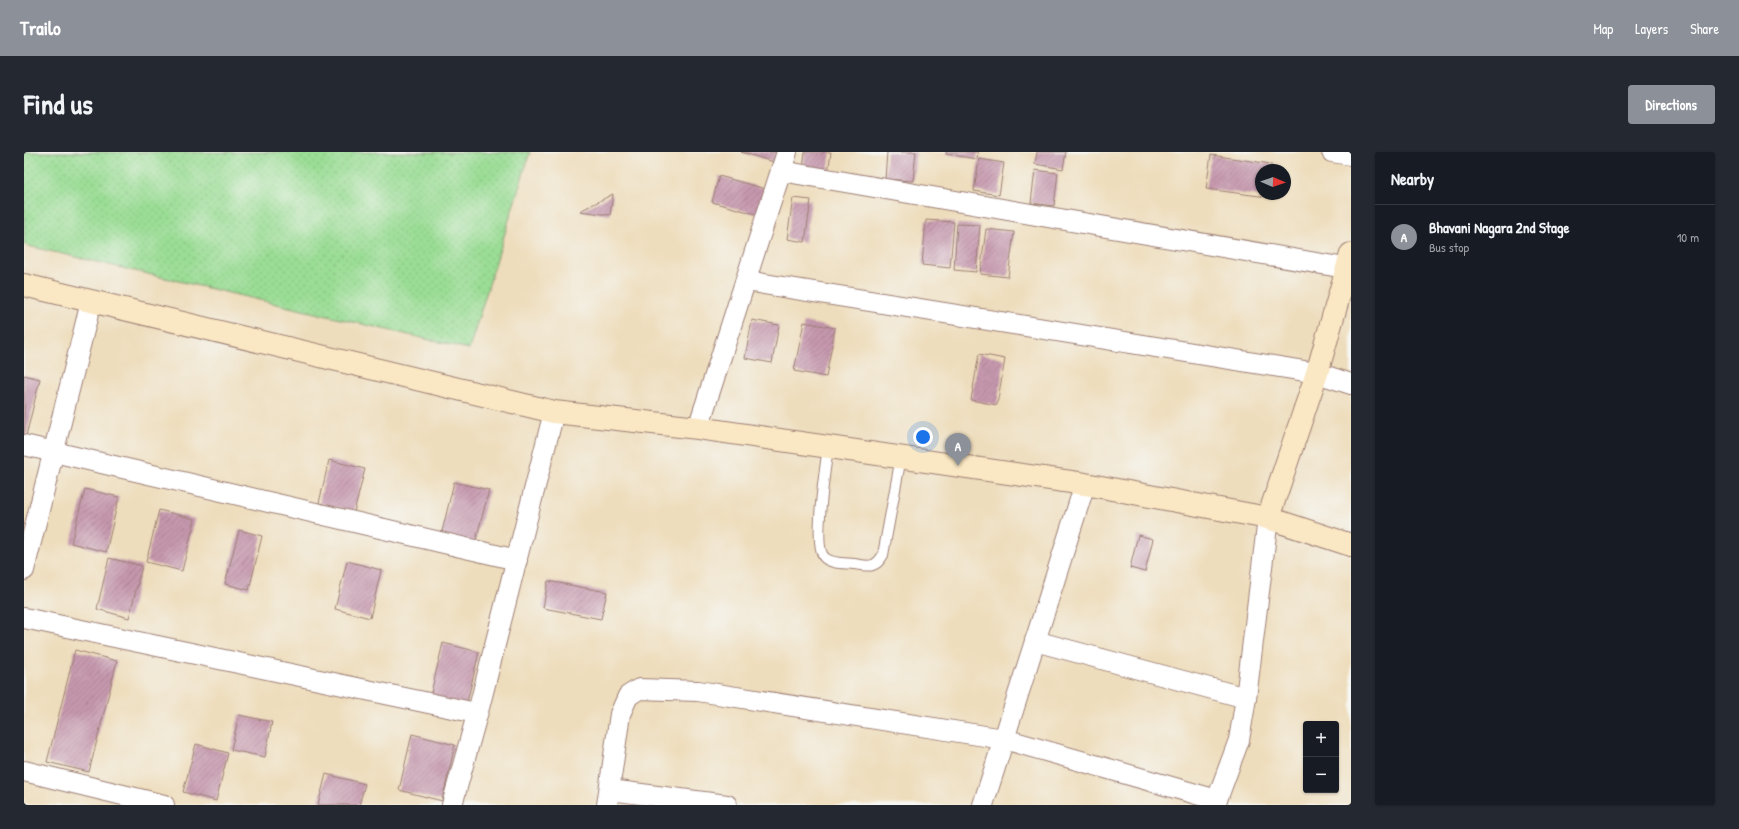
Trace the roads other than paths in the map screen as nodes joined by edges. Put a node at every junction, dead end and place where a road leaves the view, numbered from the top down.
1 (787, 152) edge
2 (1332, 152) edge
3 (1351, 154) edge
4 (781, 171) junction
5 (1350, 264) edge
6 (746, 281) junction
7 (24, 286) edge
8 (91, 302) junction
9 (1317, 373) junction
10 (1351, 384) edge
11 (554, 412) junction
12 (698, 428) junction
13 (24, 445) edge
14 (828, 447) junction
15 (54, 453) junction
16 (900, 457) junction
17 (1085, 484) junction
18 (1268, 518) junction
19 (1351, 545) edge
20 (517, 560) junction
21 (24, 570) edge
22 (24, 618) edge
23 (1035, 641) junction
24 (1246, 698) junction
25 (476, 714) junction
26 (1004, 739) junction
27 (24, 771) edge
28 (608, 797) edge
29 (122, 800) edge
30 (1216, 802) edge
31 (164, 805) edge
32 (452, 805) edge
33 (727, 805) edge
34 (983, 805) edge

1 - 4 street
2 - 3 street
4 - 5 street
4 - 6 street
5 - 9 street
6 - 9 street
6 - 12 street
7 - 8 street
8 - 11 street
8 - 15 street
9 - 10 street
9 - 18 street
11 - 12 street
11 - 20 street
12 - 14 street
13 - 15 street
14 - 16 street
14 - 16 lane
15 - 20 street
15 - 21 street
16 - 17 street
17 - 18 street
17 - 23 street
18 - 19 street
18 - 24 street
20 - 25 street
22 - 25 street
23 - 24 street
23 - 26 street
24 - 30 street
25 - 32 street
26 - 28 street
26 - 30 street
26 - 34 street
27 - 29 street
28 - 33 street
29 - 31 street

